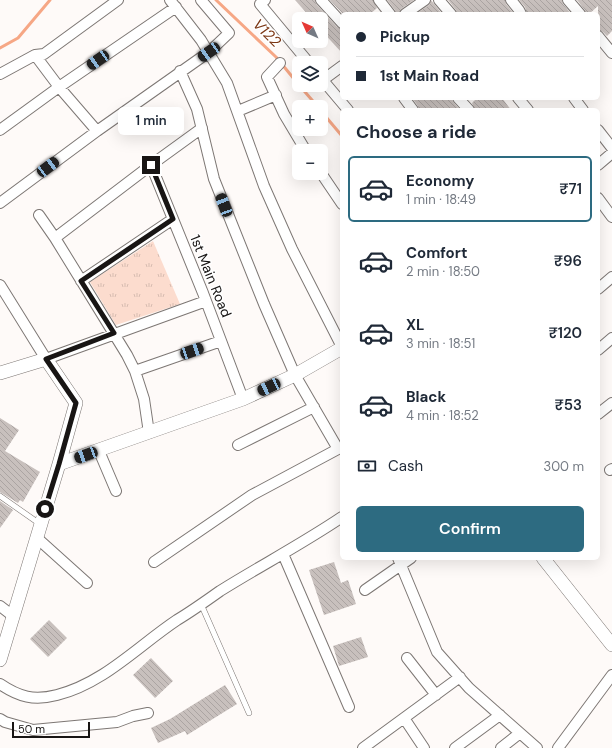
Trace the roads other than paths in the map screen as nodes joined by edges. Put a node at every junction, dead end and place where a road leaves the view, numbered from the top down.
1 (118, 0) edge
2 (201, 0) edge
3 (265, 0) edge
4 (321, 0) edge
5 (379, 0) edge
6 (425, 0) edge
7 (439, 0) edge
8 (511, 0) edge
9 (568, 0) edge
10 (173, 4) edge
11 (388, 12) edge
12 (408, 12) edge
13 (449, 12) edge
14 (520, 12) edge
15 (578, 12) edge
16 (340, 21) edge
17 (600, 38) edge
18 (209, 52) junction
19 (612, 53) edge
20 (35, 55) junction
21 (303, 56) edge
22 (280, 63) dead end
23 (340, 67) edge
24 (180, 71) junction
25 (1, 72) edge
26 (328, 75) edge
27 (328, 86) edge
28 (59, 87) junction
29 (276, 95) junction
30 (460, 100) edge
31 (520, 100) edge
32 (346, 108) edge
33 (467, 108) edge
34 (526, 108) edge
35 (238, 111) junction
36 (202, 128) junction
37 (0, 130) edge
38 (97, 131) junction
39 (600, 133) edge
40 (302, 144) edge
41 (612, 148) edge
42 (612, 153) edge
43 (600, 163) edge
44 (151, 165) junction
45 (326, 180) edge
46 (340, 201) edge
47 (600, 201) edge
48 (0, 203) edge
49 (39, 215) dead end
50 (612, 217) edge
51 (173, 219) junction
52 (55, 238) junction
53 (612, 278) edge
54 (81, 281) junction
55 (0, 285) edge
56 (600, 287) edge
57 (206, 301) junction
58 (114, 333) junction
59 (612, 338) edge
60 (221, 341) junction
61 (340, 344) edge
62 (600, 348) edge
63 (340, 349) edge
64 (46, 359) junction
65 (135, 371) junction
66 (0, 373) edge
67 (295, 375) junction
68 (243, 399) junction
69 (612, 403) edge
70 (314, 407) junction
71 (600, 412) edge
72 (148, 433) junction
73 (238, 445) dead end
74 (99, 451) junction
75 (59, 464) junction
76 (116, 491) dead end
77 (0, 496) edge
78 (340, 518) edge
79 (41, 524) junction
80 (37, 538) junction
81 (283, 554) junction
82 (545, 560) edge
83 (154, 562) dead end
84 (400, 562) edge
85 (87, 583) dead end
86 (365, 590) dead end
87 (201, 604) junction
88 (0, 606) edge
89 (13, 616) junction
90 (612, 645) edge
91 (407, 658) dead end
92 (0, 660) edge
93 (612, 675) edge
94 (460, 677) junction
95 (0, 684) edge
96 (436, 695) junction
97 (348, 707) dead end
98 (148, 713) dead end
99 (249, 713) dead end
100 (500, 715) junction
101 (404, 718) junction
102 (0, 719) edge
103 (520, 733) junction
104 (363, 748) edge
105 (424, 748) edge
106 (455, 748) edge
107 (501, 748) edge
108 (537, 748) edge
109 (558, 748) edge

1 - 20 street
2 - 18 street
3 - 21 street
4 - 16 street
5 - 11 street
6 - 12 street
7 - 13 street
8 - 14 street
9 - 15 street
10 - 18 street
10 - 28 street
17 - 19 street
18 - 24 street
18 - 35 street
20 - 25 street
20 - 28 street
22 - 29 street
23 - 26 street
24 - 36 street
24 - 38 street
27 - 32 street
28 - 37 street
28 - 38 street
29 - 35 street
29 - 40 street
30 - 33 street
31 - 34 street
35 - 61 street
36 - 44 street
36 - 67 street
38 - 48 street
39 - 41 street
42 - 43 street
44 - 51 street, 1st Main Road
44 - 52 street
45 - 46 street
47 - 50 street
49 - 52 street
51 - 54 street
51 - 57 street, 1st Main Road
52 - 54 street
53 - 56 street
54 - 58 street
55 - 64 street
57 - 58 street
57 - 60 street, 1st Main Road
58 - 64 street
58 - 65 street
59 - 62 street
60 - 65 street
60 - 68 street, 1st Main Road
63 - 67 street
64 - 66 street
64 - 75 street
65 - 72 street
67 - 68 street
67 - 70 street
68 - 72 street
69 - 71 street
70 - 73 street
70 - 83 street
72 - 74 street
74 - 75 street
74 - 76 street
75 - 79 street
77 - 79 lane
78 - 81 street
79 - 80 street
80 - 85 street
80 - 89 street
81 - 87 street
81 - 97 street
82 - 90 street
84 - 86 street
84 - 94 street
87 - 95 street
87 - 99 lane
88 - 89 street
89 - 92 street
91 - 96 street
93 - 109 street
94 - 96 street
94 - 100 street
96 - 101 street
98 - 102 street
100 - 103 street
100 - 106 street
101 - 104 street
101 - 105 street
103 - 107 street
103 - 108 street

